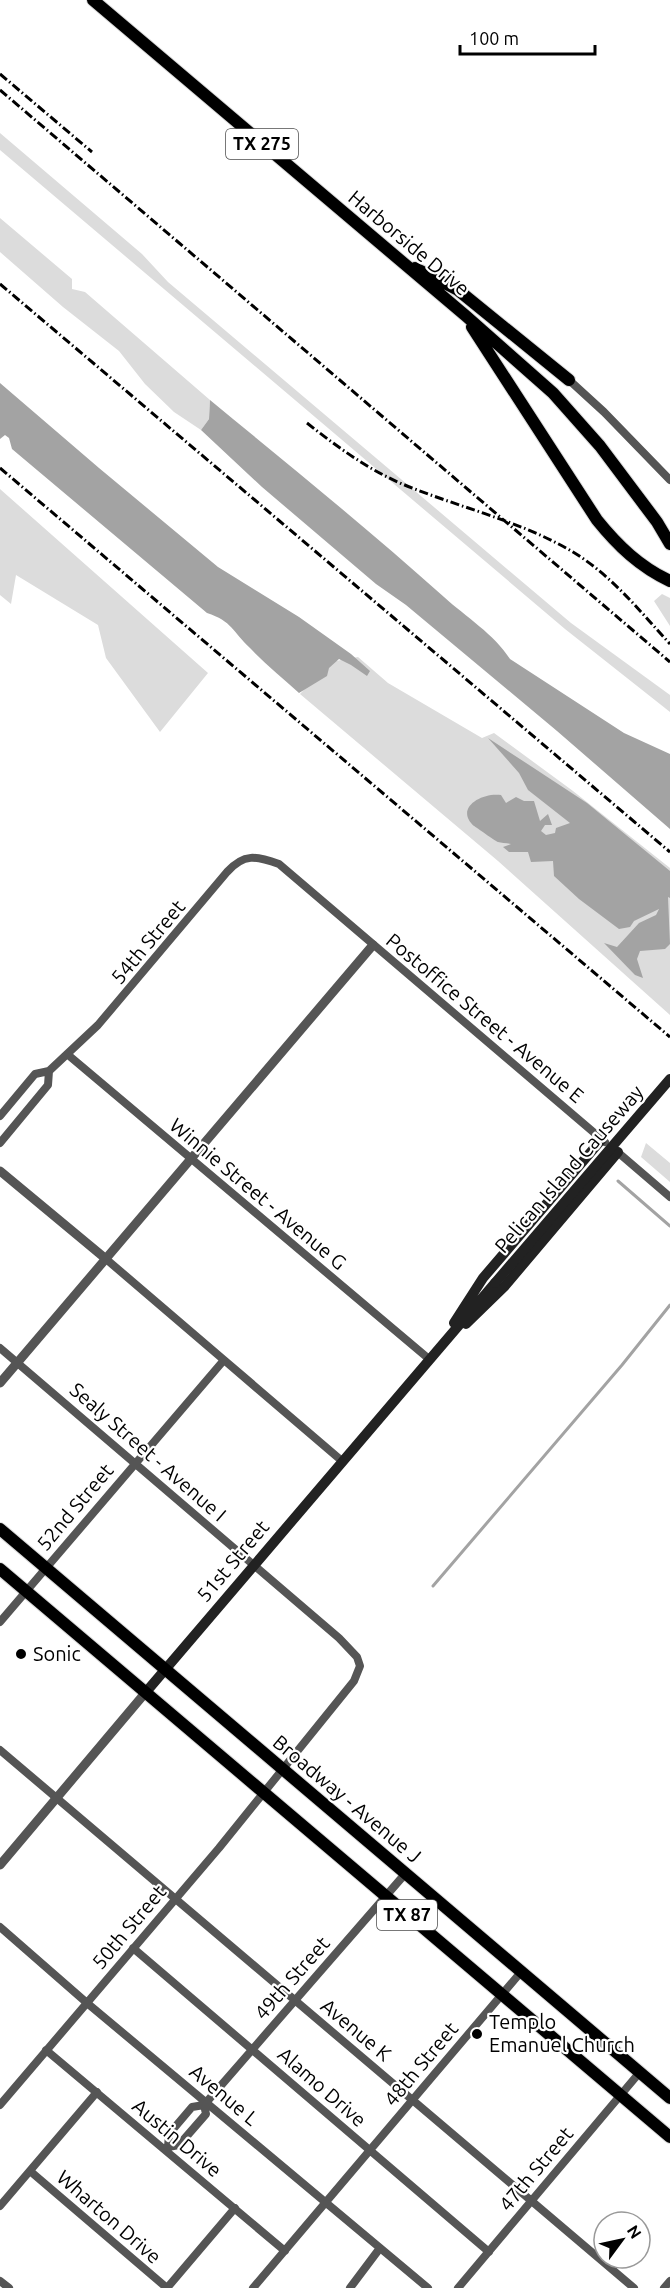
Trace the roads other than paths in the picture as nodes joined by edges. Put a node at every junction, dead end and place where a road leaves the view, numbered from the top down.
1 (93, 0) edge
2 (397, 259) junction
3 (466, 316) junction
4 (569, 380) joint
5 (670, 480) edge
6 (670, 544) edge
7 (670, 581) edge
8 (279, 864) joint
9 (373, 945) junction
10 (67, 1054) junction
11 (49, 1071) junction
12 (670, 1079) edge
13 (0, 1116) edge
14 (602, 1139) junction
15 (0, 1143) edge
16 (618, 1152) junction
17 (191, 1159) junction
18 (0, 1172) edge
19 (670, 1197) edge
20 (106, 1259) junction
21 (495, 1283) joint
22 (443, 1343) junction
23 (0, 1348) edge
24 (224, 1359) junction
25 (429, 1359) junction
26 (18, 1362) junction
27 (0, 1383) edge
28 (342, 1461) junction
29 (135, 1462) junction
30 (0, 1529) edge
31 (253, 1565) junction
32 (46, 1568) junction
33 (0, 1569) edge
34 (26, 1591) junction
35 (0, 1622) edge
36 (165, 1670) junction
37 (146, 1692) junction
38 (0, 1750) edge
39 (283, 1770) junction
40 (264, 1793) junction
41 (57, 1798) junction
42 (0, 1865) edge
43 (405, 1874) junction
44 (385, 1896) junction
45 (175, 1898) junction
46 (0, 1927) edge
47 (133, 1948) junction
48 (521, 1972) junction
49 (502, 1995) junction
50 (295, 2000) junction
51 (87, 2003) junction
52 (252, 2049) junction
53 (46, 2050) junction
54 (640, 2072) junction
55 (97, 2092) junction
56 (620, 2096) junction
57 (670, 2098) edge
58 (413, 2100) junction
59 (206, 2104) junction
60 (0, 2105) edge
61 (670, 2137) edge
62 (167, 2149) junction
63 (370, 2150) junction
64 (30, 2171) junction
65 (531, 2201) junction
66 (326, 2202) junction
67 (0, 2206) edge
68 (235, 2208) junction
69 (380, 2248) junction
70 (285, 2251) junction
71 (489, 2252) junction
72 (0, 2281) edge
73 (670, 2281) edge
74 (9, 2288) edge
75 (167, 2288) edge
76 (253, 2288) edge
77 (350, 2288) edge
78 (428, 2288) edge
79 (458, 2288) edge
80 (634, 2288) edge
81 (664, 2288) edge

1 - 2 main road, Harborside Drive / TX 275
2 - 3 main road, Harborside Drive / TX 275
2 - 4 main road
3 - 6 main road, Harborside Drive / TX 275
3 - 7 main road
4 - 5 street
8 - 9 street, Postoffice Street - Avenue E
8 - 10 street, 54th Street
9 - 14 street, Postoffice Street - Avenue E
9 - 17 street
10 - 11 street, 54th Street
10 - 17 street, Winnie Street - Avenue G
11 - 13 street, 54th Street
11 - 15 street, 54th Street
12 - 21 main road, Pelican Island Causeway, bridge
14 - 16 street, Postoffice Street - Avenue E
14 - 22 main road
16 - 19 street, Postoffice Street - Avenue E
16 - 22 main road
17 - 20 street
17 - 25 street, Winnie Street - Avenue G
18 - 20 street
20 - 24 street
20 - 26 street
21 - 22 main road, 51st Street
22 - 25 main road, 51st Street
23 - 26 street, Sealy Street - Avenue I
24 - 28 street
24 - 29 street, 52nd Street
25 - 28 main road, 51st Street
26 - 27 street
26 - 29 street, Sealy Street - Avenue I
28 - 31 main road, 51st Street
29 - 31 street, Sealy Street - Avenue I
29 - 32 street, 52nd Street
30 - 32 main road, Broadway - Avenue J / TX 87
31 - 36 main road, 51st Street
31 - 39 street, Sealy Street - Avenue I
32 - 34 street, 52nd Street
32 - 36 main road, Broadway - Avenue J / TX 87
33 - 34 main road, TX 87
34 - 35 street, 52nd Street
34 - 37 main road, TX 87
36 - 37 main road, 51st Street
36 - 39 main road, Broadway - Avenue J / TX 87
37 - 40 main road, TX 87
37 - 41 street, 51st Street
38 - 41 street, Avenue K
39 - 40 street, 50th Street
39 - 43 main road, Broadway - Avenue J / TX 87
40 - 44 main road, TX 87
40 - 45 street, 50th Street
41 - 42 street, 51st Street
41 - 45 street, Avenue K
43 - 44 street, 49th Street
43 - 48 main road, Broadway - Avenue J / TX 87
44 - 49 main road, TX 87
44 - 50 street, 49th Street
45 - 47 street, 50th Street
45 - 50 street, Avenue K
46 - 51 street, Avenue L
47 - 51 street, 50th Street
47 - 52 street, Alamo Drive
48 - 49 street, 48th Street
48 - 54 main road, Broadway - Avenue J / TX 87
49 - 56 main road, TX 87
49 - 58 street, 48th Street
50 - 52 street, 49th Street
50 - 58 street, Avenue K
51 - 53 street, 50th Street
51 - 59 street, Avenue L
52 - 59 street, 49th Street
52 - 63 street, Alamo Drive
53 - 55 street, Austin Drive
53 - 60 street, 50th Street
54 - 56 street, 47th Street
54 - 57 main road, Broadway - Avenue J / TX 87
55 - 62 street, Austin Drive
55 - 64 street
56 - 61 main road, TX 87
56 - 65 street, 47th Street
58 - 63 street, 48th Street
58 - 65 street, Avenue K
59 - 62 street, 49th Street
59 - 62 street, 49th Street
59 - 66 street, Avenue L
62 - 68 street, Austin Drive
63 - 66 street, 48th Street
63 - 71 street, Alamo Drive
64 - 67 street
64 - 75 street, Wharton Drive
65 - 71 street, 47th Street
65 - 80 street, Avenue K
66 - 69 street, Avenue L
66 - 70 street, 48th Street
68 - 70 street, Austin Drive
68 - 75 street
69 - 77 street
69 - 78 street, Avenue L
70 - 76 street, 48th Street
71 - 79 street, 47th Street
72 - 74 street
73 - 81 street

